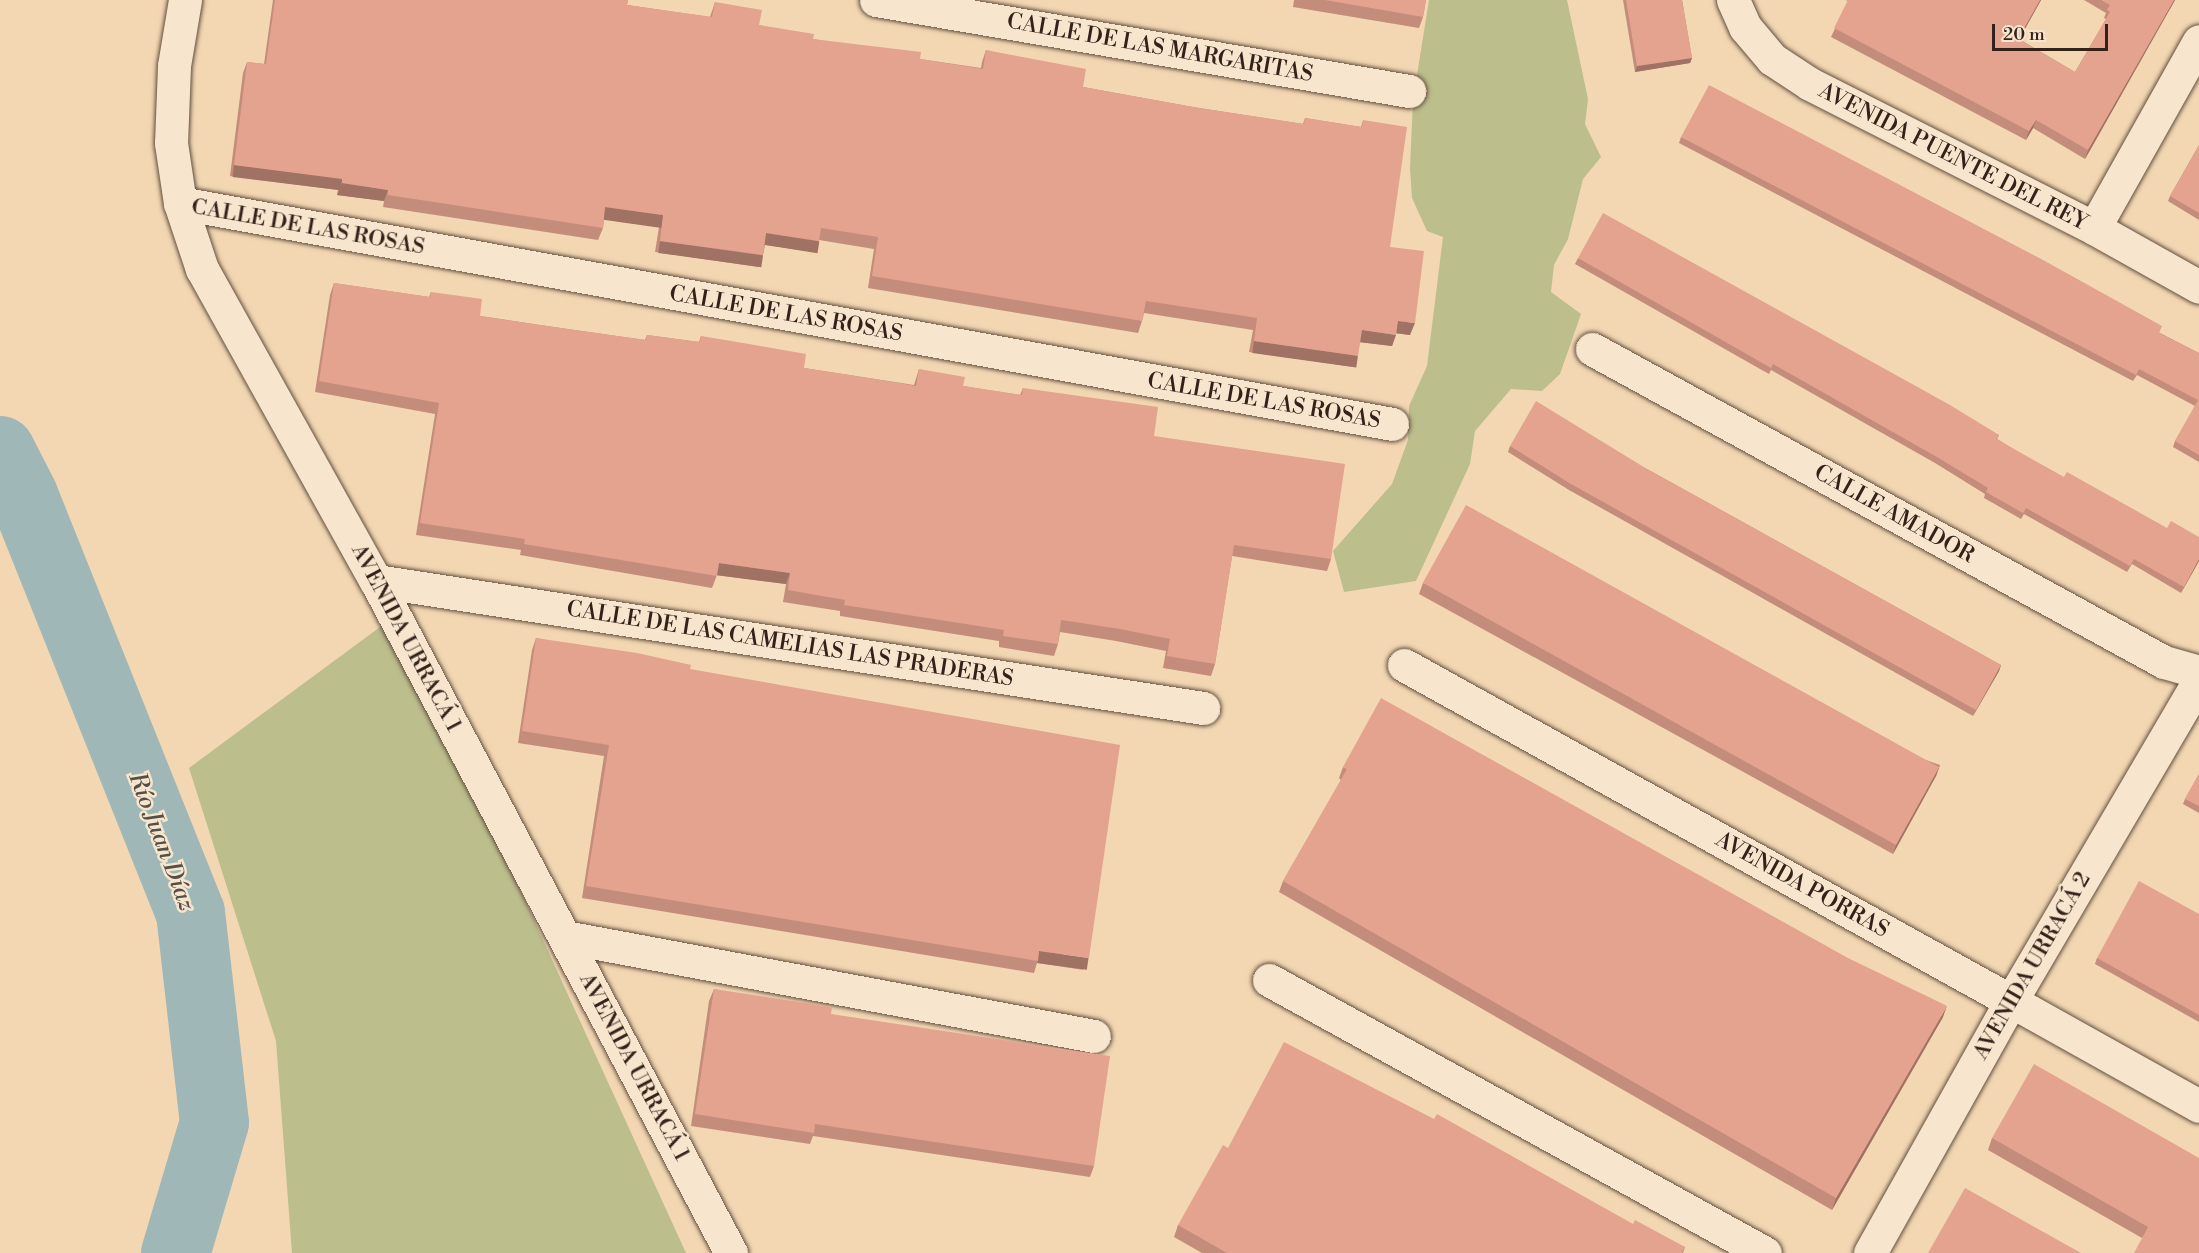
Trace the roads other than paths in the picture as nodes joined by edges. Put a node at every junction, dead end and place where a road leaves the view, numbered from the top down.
1 (185, 0) edge
2 (876, 0) edge
3 (1733, 0) edge
4 (2199, 41) edge
5 (1409, 91) dead end
6 (180, 203) junction
7 (2094, 228) junction
8 (2199, 287) edge
9 (1592, 349) dead end
10 (1392, 424) dead end
11 (376, 581) junction
12 (1404, 665) dead end
13 (2199, 672) edge
14 (2199, 681) edge
15 (1203, 708) dead end
16 (565, 936) junction
17 (1269, 980) dead end
18 (2011, 1001) junction
19 (1094, 1036) dead end
20 (2199, 1106) edge
21 (731, 1253) edge
22 (1765, 1253) edge
23 (1870, 1253) edge

1 - 6 street, AVENIDA URRACÁ 1
2 - 5 street, CALLE DE LAS MARGARITAS
3 - 7 street, AVENIDA PUENTE DEL REY
4 - 7 street
6 - 10 street, CALLE DE LAS ROSAS
6 - 11 street, AVENIDA URRACÁ 1
7 - 8 street, AVENIDA PUENTE DEL REY
9 - 13 street, CALLE AMADOR
11 - 15 street, CALLE DE LAS CAMELIAS LAS PRADERAS
11 - 16 street, AVENIDA URRACÁ 1
12 - 18 street, AVENIDA PORRAS
14 - 18 street, AVENIDA URRACÁ 2
16 - 19 street
16 - 21 street, AVENIDA URRACÁ 1
17 - 22 street
18 - 20 street, AVENIDA PORRAS
18 - 23 street, AVENIDA URRACÁ 2

